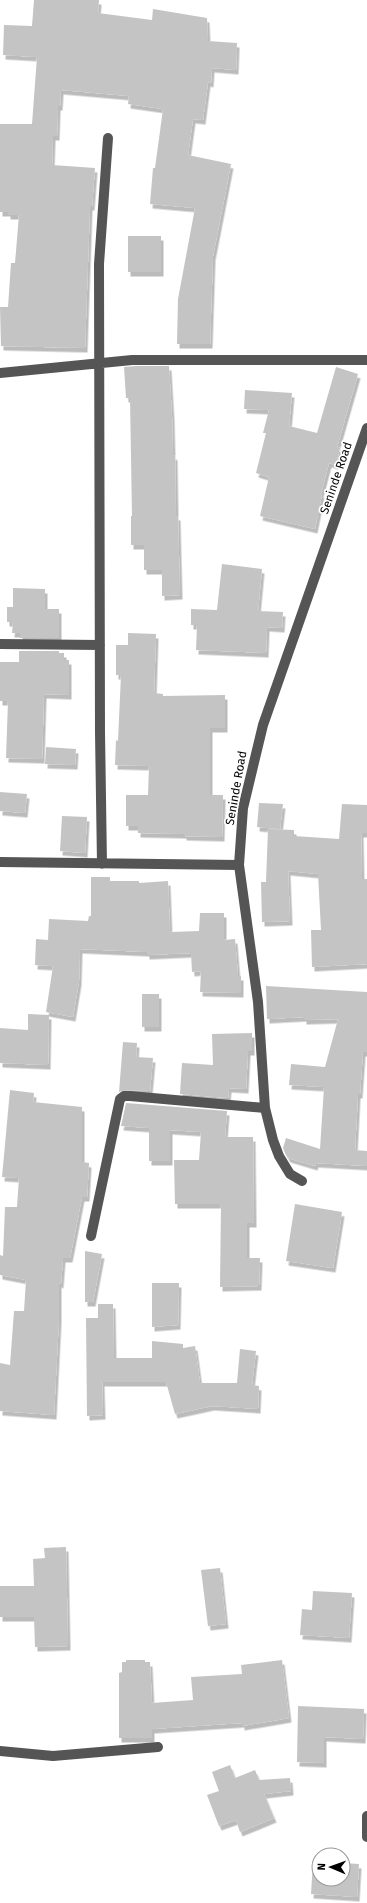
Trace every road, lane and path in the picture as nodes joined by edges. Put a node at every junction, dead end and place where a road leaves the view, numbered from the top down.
1 (108, 138) dead end
2 (367, 360) edge
3 (100, 362) junction
4 (0, 373) edge
5 (367, 428) edge
6 (0, 644) edge
7 (100, 645) junction
8 (0, 862) edge
9 (102, 864) junction
10 (239, 865) junction
11 (265, 1108) junction
12 (302, 1181) dead end
13 (91, 1236) dead end
14 (158, 1747) dead end
15 (0, 1751) edge
16 (367, 1816) edge
17 (367, 1837) edge

1 - 3 street
2 - 3 street
3 - 4 street
3 - 7 street
5 - 10 street, Seninde Road
6 - 7 street
7 - 9 street
8 - 9 street
9 - 10 street
10 - 11 street, Seninde Road
11 - 12 street, Seninde Road
11 - 13 street
14 - 15 street
16 - 17 street

